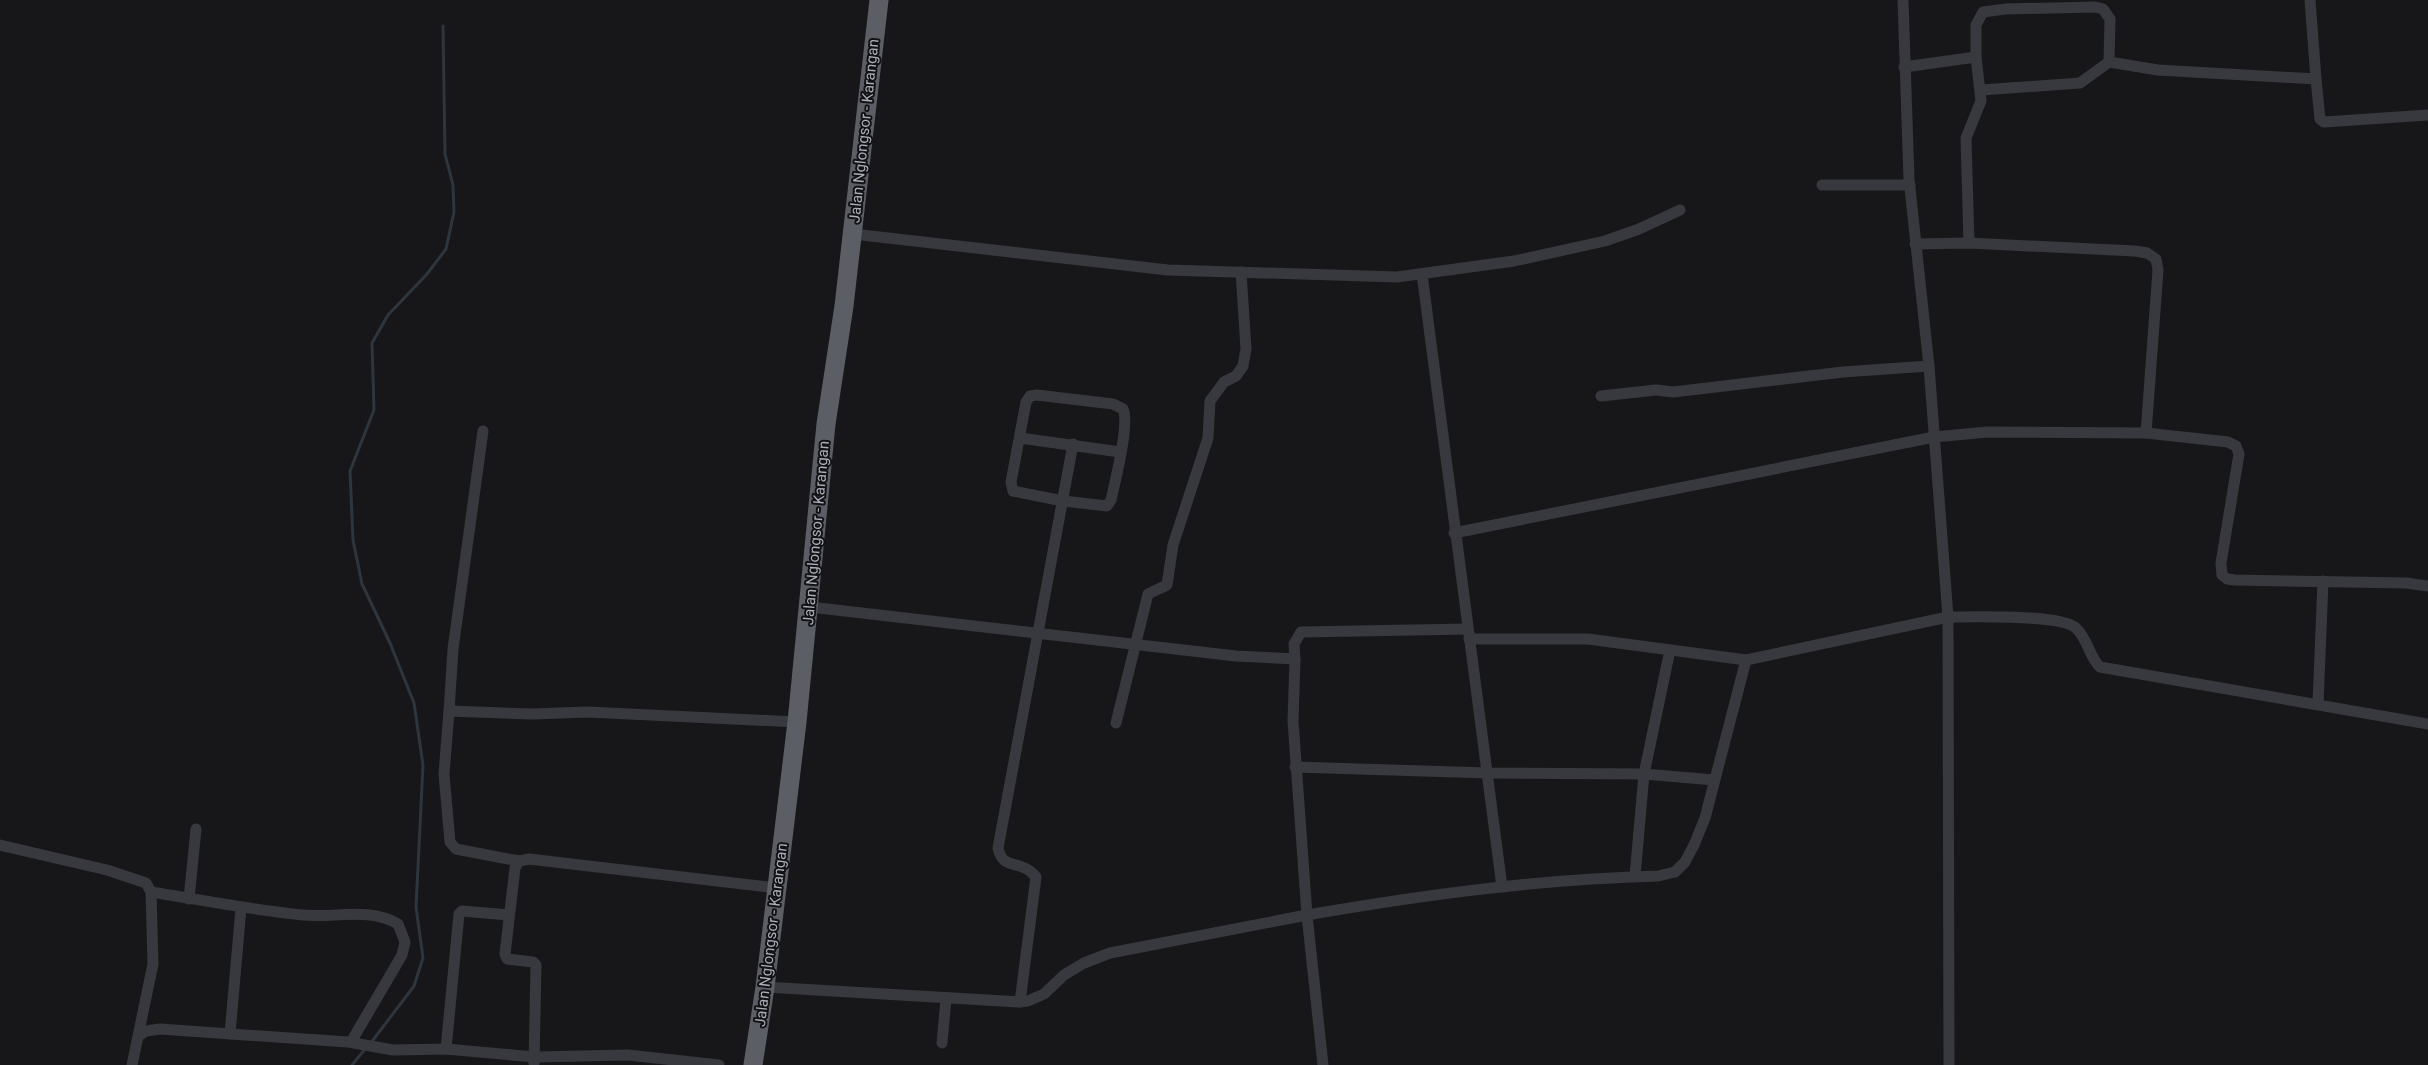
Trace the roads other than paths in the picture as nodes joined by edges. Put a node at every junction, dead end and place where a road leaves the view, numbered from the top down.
1 (878, 0) edge
2 (1903, 0) edge
3 (2310, 0) edge
4 (1976, 57) junction
5 (2109, 62) junction
6 (1904, 66) junction
7 (2316, 79) junction
8 (1981, 90) junction
9 (2428, 115) edge
10 (1822, 185) dead end
11 (1910, 186) junction
12 (1680, 210) dead end
13 (853, 234) junction
14 (1968, 243) junction
15 (1915, 244) junction
16 (1241, 272) junction
17 (1422, 274) junction
18 (1929, 366) junction
19 (1601, 396) dead end
20 (483, 431) dead end
21 (2146, 433) junction
22 (1934, 436) junction
23 (1020, 438) junction
24 (1073, 444) junction
25 (1120, 452) junction
26 (1063, 501) junction
27 (1454, 532) junction
28 (2324, 582) junction
29 (2428, 586) edge
30 (810, 607) junction
31 (1948, 617) junction
32 (1038, 632) junction
33 (1468, 634) junction
34 (1137, 644) junction
35 (1670, 650) junction
36 (1295, 659) junction
37 (1746, 660) junction
38 (2318, 704) junction
39 (449, 711) junction
40 (797, 722) junction
41 (1116, 723) dead end
42 (2428, 724) edge
43 (1295, 767) junction
44 (1488, 773) junction
45 (1644, 774) junction
46 (1714, 780) junction
47 (196, 830) dead end
48 (0, 845) edge
49 (520, 861) junction
50 (1635, 876) junction
51 (1502, 887) junction
52 (777, 888) junction
53 (151, 892) junction
54 (189, 899) junction
55 (241, 908) junction
56 (509, 915) junction
57 (1306, 915) junction
58 (765, 987) junction
59 (946, 999) junction
60 (1020, 1002) junction
61 (230, 1034) junction
62 (140, 1035) junction
63 (353, 1043) junction
64 (942, 1043) dead end
65 (446, 1049) junction
66 (534, 1061) edge
67 (132, 1065) edge
68 (718, 1065) edge
69 (753, 1065) edge
70 (1323, 1065) edge
71 (1949, 1065) edge

1 - 13 highway, Jalan Nglongsor - Karangan
2 - 6 street
3 - 7 street
4 - 5 street
4 - 6 street
4 - 8 street
5 - 7 street
5 - 8 street
6 - 11 street
7 - 9 street
8 - 14 street
10 - 11 street
11 - 15 street
12 - 17 street
13 - 16 street
13 - 30 highway, Jalan Nglongsor - Karangan
14 - 15 street
14 - 21 street
15 - 18 street
16 - 17 street
16 - 34 street
17 - 27 street
18 - 19 street
18 - 22 street
20 - 39 street
21 - 22 street
21 - 28 street
22 - 27 street
22 - 31 street
23 - 24 street
23 - 25 street
23 - 26 street
24 - 25 street
24 - 26 street
25 - 26 street
26 - 32 street
27 - 33 street
28 - 29 street
28 - 38 street
30 - 32 street
30 - 40 highway, Jalan Nglongsor - Karangan
31 - 37 street
31 - 38 street
31 - 71 street
32 - 34 street
32 - 60 street
33 - 35 street
33 - 36 street
33 - 44 street
34 - 36 street
34 - 41 street
35 - 37 street
35 - 45 street
36 - 43 street
37 - 46 street
38 - 42 street
39 - 40 street
39 - 49 street
40 - 52 highway, Jalan Nglongsor - Karangan
43 - 44 street
43 - 57 street
44 - 45 street
44 - 51 street
45 - 46 street
45 - 50 street
46 - 50 street
47 - 54 street
48 - 53 street
49 - 52 street
49 - 56 street
50 - 51 street
51 - 57 street
52 - 58 highway, Jalan Nglongsor - Karangan
53 - 54 street
53 - 62 street
54 - 55 street
55 - 61 street
55 - 63 street
56 - 65 street
56 - 66 street
57 - 60 street
57 - 70 street
58 - 59 street
58 - 69 highway, Jalan Nglongsor - Karangan
59 - 60 street
59 - 64 street
61 - 62 street
61 - 63 street
62 - 67 street
63 - 65 street
65 - 66 street
66 - 68 street

